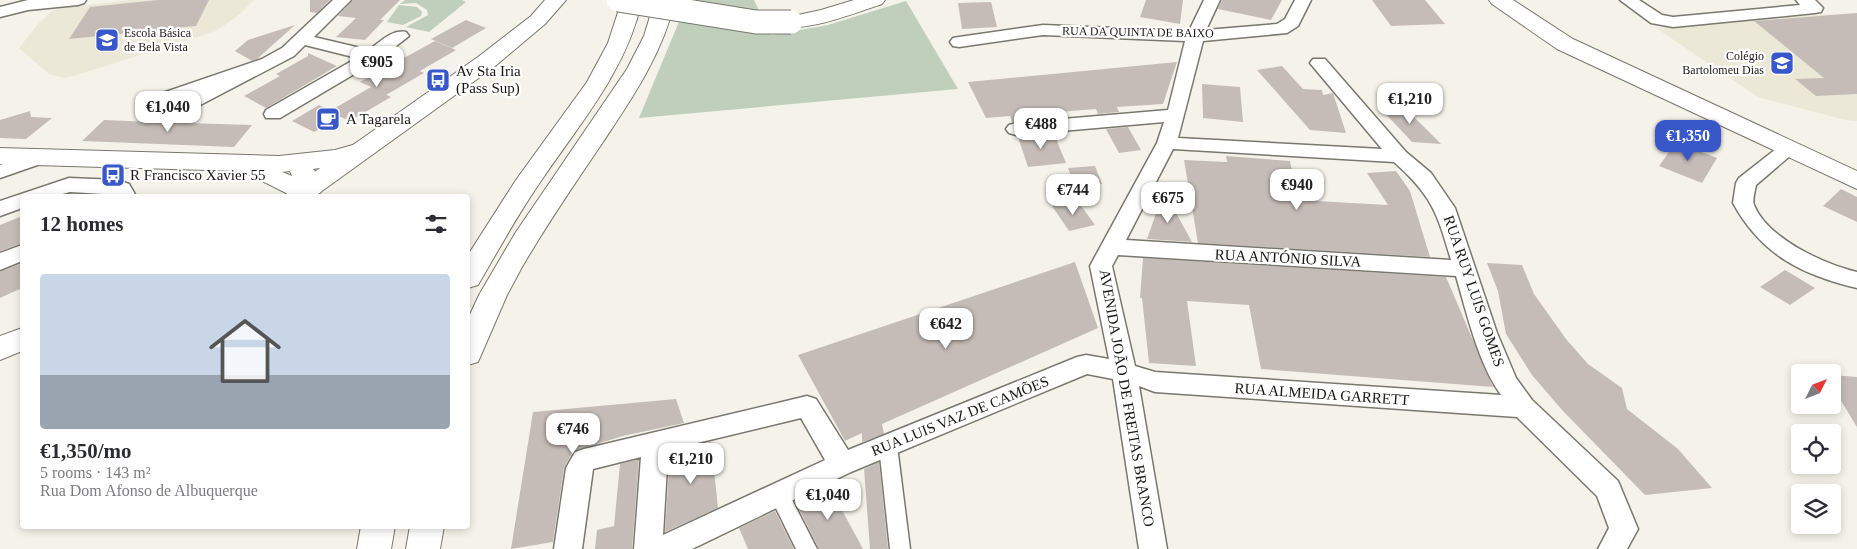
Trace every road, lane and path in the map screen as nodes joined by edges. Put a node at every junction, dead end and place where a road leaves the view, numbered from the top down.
1 (78, 0) edge
2 (343, 0) edge
3 (556, 0) edge
4 (618, 0) edge
5 (632, 0) edge
6 (664, 0) edge
7 (875, 0) edge
8 (1212, 0) edge
9 (1303, 0) edge
10 (1499, 0) edge
11 (1628, 0) edge
12 (1745, 0) edge
13 (1804, 0) edge
14 (846, 6) edge
15 (0, 12) edge
16 (1762, 13) junction
17 (400, 36) dead end
18 (1194, 36) junction
19 (302, 39) junction
20 (959, 42) dead end
21 (372, 56) junction
22 (1319, 63) dead end
23 (268, 64) junction
24 (273, 114) dead end
25 (1176, 114) junction
26 (1016, 129) dead end
27 (1167, 143) junction
28 (367, 148) junction
29 (1788, 149) junction
30 (0, 156) edge
31 (1399, 156) junction
32 (39, 158) junction
33 (272, 168) junction
34 (0, 172) edge
35 (1857, 181) edge
36 (305, 192) edge
37 (40, 194) edge
38 (125, 194) edge
39 (271, 194) edge
40 (20, 201) edge
41 (0, 209) edge
42 (1111, 248) junction
43 (20, 254) edge
44 (0, 262) edge
45 (1465, 269) junction
46 (470, 275) edge
47 (1857, 280) edge
48 (20, 340) edge
49 (0, 349) edge
50 (470, 349) edge
51 (1124, 372) junction
52 (1523, 407) junction
53 (654, 443) junction
54 (888, 446) junction
55 (842, 464) junction
56 (779, 494) junction
57 (377, 529) edge
58 (426, 529) edge
59 (374, 549) edge
60 (423, 549) edge
61 (568, 549) edge
62 (648, 549) edge
63 (663, 549) edge
64 (807, 549) edge
65 (900, 549) edge
66 (1153, 549) edge
67 (1612, 549) edge

1 - 15 street
2 - 19 street
3 - 28 main road
4 - 14 main road, bridge
5 - 46 main road
6 - 50 main road
7 - 14 main road
8 - 18 street, AVENIDA JOÃO DE FREITAS BRANCO
9 - 18 street, RUA DA QUINTA DE BAIXO
10 - 29 main road
11 - 16 street
12 - 16 street
13 - 16 street
17 - 21 street
18 - 20 street, RUA DA QUINTA DE BAIXO
18 - 25 street, AVENIDA JOÃO DE FREITAS BRANCO
19 - 21 street
19 - 23 street
21 - 24 street
22 - 31 street, RUA RUY LUIS GOMES
23 - 23 street
25 - 26 street
25 - 27 street, AVENIDA JOÃO DE FREITAS BRANCO
27 - 31 street
27 - 42 street, AVENIDA JOÃO DE FREITAS BRANCO
28 - 33 main road
28 - 36 main road
29 - 35 main road
29 - 47 street
30 - 32 main road
31 - 45 street, RUA RUY LUIS GOMES
32 - 33 main road
32 - 34 street
33 - 36 main road
33 - 39 main road
37 - 38 street
40 - 41 street
42 - 45 street, RUA ANTÓNIO SILVA
42 - 51 street, AVENIDA JOÃO DE FREITAS BRANCO
43 - 44 street
45 - 52 street, RUA RUY LUIS GOMES
48 - 49 main road
51 - 52 street, RUA ALMEIDA GARRETT
51 - 54 street, RUA LUIS VAZ DE CAMÕES
51 - 66 street, AVENIDA JOÃO DE FREITAS BRANCO
52 - 67 street, RUA RUY LUIS GOMES
53 - 55 street
53 - 61 street
53 - 62 street
54 - 55 street, RUA LUIS VAZ DE CAMÕES
54 - 65 street
55 - 56 street, RUA LUIS VAZ DE CAMÕES
56 - 63 street, RUA LUIS VAZ DE CAMÕES
56 - 64 street
57 - 59 main road
58 - 60 main road

